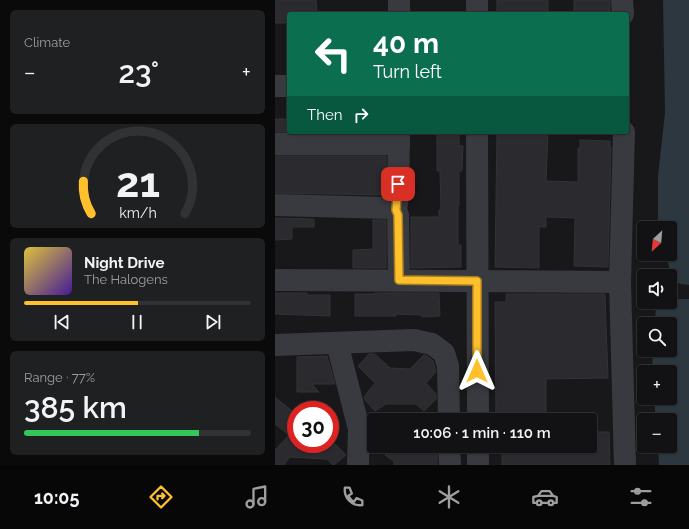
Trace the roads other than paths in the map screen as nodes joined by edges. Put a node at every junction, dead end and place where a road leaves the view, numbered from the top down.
1 (399, 0) edge
2 (477, 0) edge
3 (623, 0) edge
4 (399, 12) edge
5 (477, 12) edge
6 (623, 12) edge
7 (275, 86) edge
8 (287, 86) edge
9 (477, 134) edge
10 (624, 134) edge
11 (399, 138) edge
12 (275, 144) edge
13 (275, 206) edge
14 (396, 210) junction
15 (275, 280) edge
16 (399, 280) junction
17 (477, 281) junction
18 (620, 282) junction
19 (337, 343) junction
20 (275, 345) edge
21 (449, 413) edge
22 (478, 413) edge
23 (366, 429) edge
24 (449, 453) edge
25 (478, 453) edge
26 (358, 465) edge
27 (450, 465) edge
28 (478, 465) edge
29 (625, 465) edge

1 - 4 street
2 - 5 street
3 - 6 street
7 - 8 street
9 - 17 street
10 - 18 street
11 - 12 street
11 - 14 street
13 - 14 street
14 - 16 street
15 - 16 street
16 - 17 street
17 - 18 street
17 - 22 street
18 - 29 street
19 - 20 street
19 - 21 street
19 - 23 street
23 - 26 street
24 - 27 street
25 - 28 street

